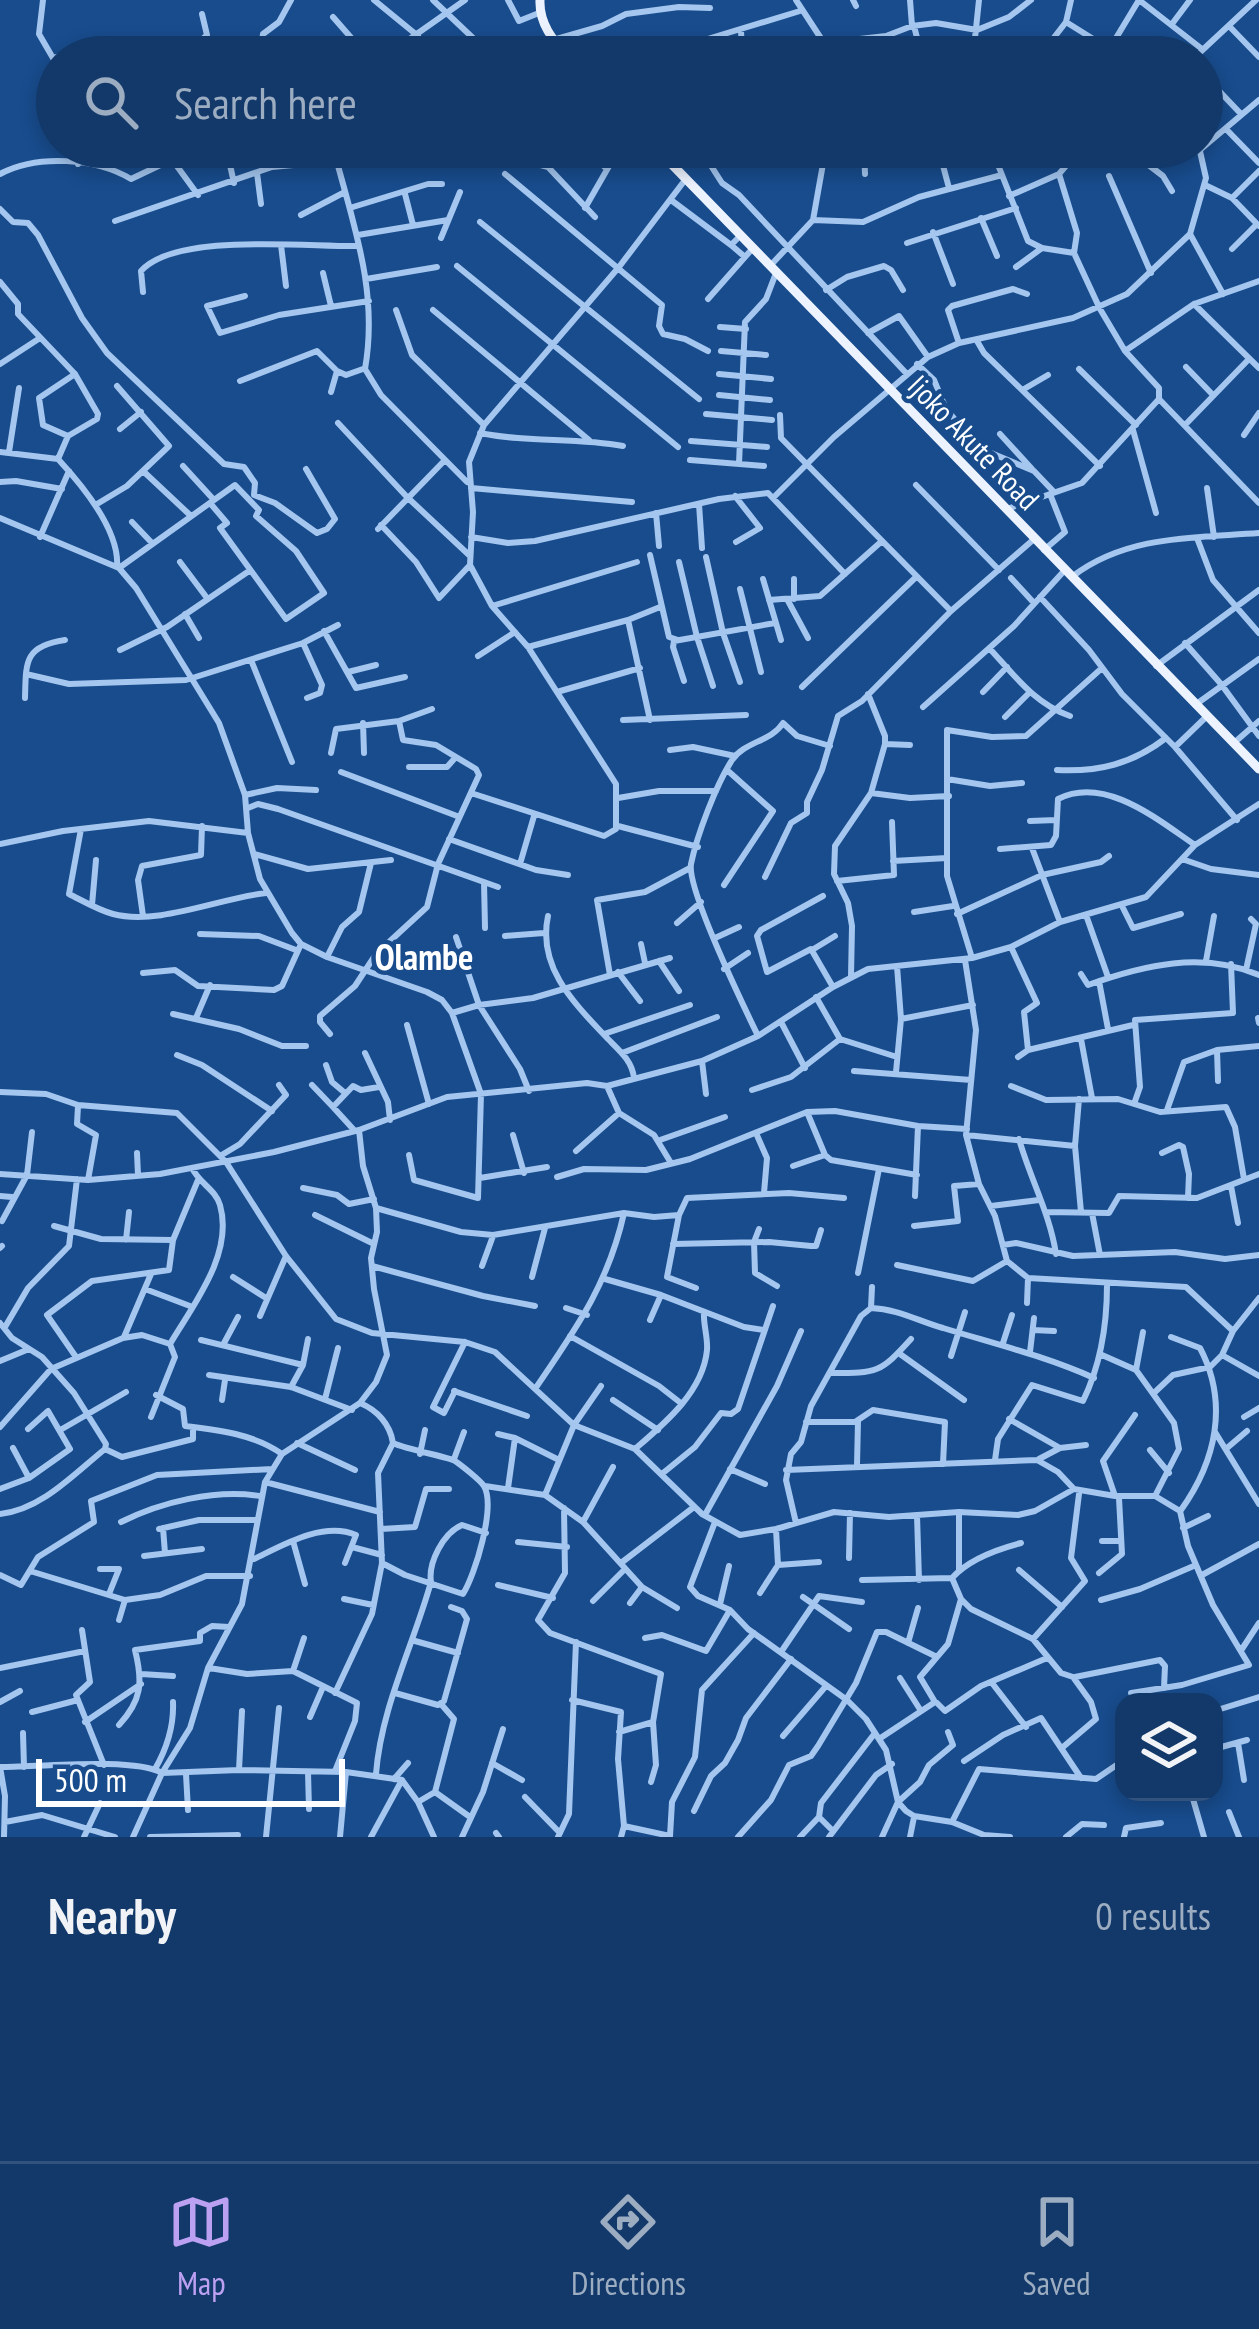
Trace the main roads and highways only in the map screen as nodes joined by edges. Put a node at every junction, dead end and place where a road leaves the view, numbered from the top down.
1 (540, 0) edge
2 (552, 36) edge
3 (675, 168) edge
4 (1259, 769) edge

1 - 2 main road
3 - 4 main road, Ijoko Akute Road

